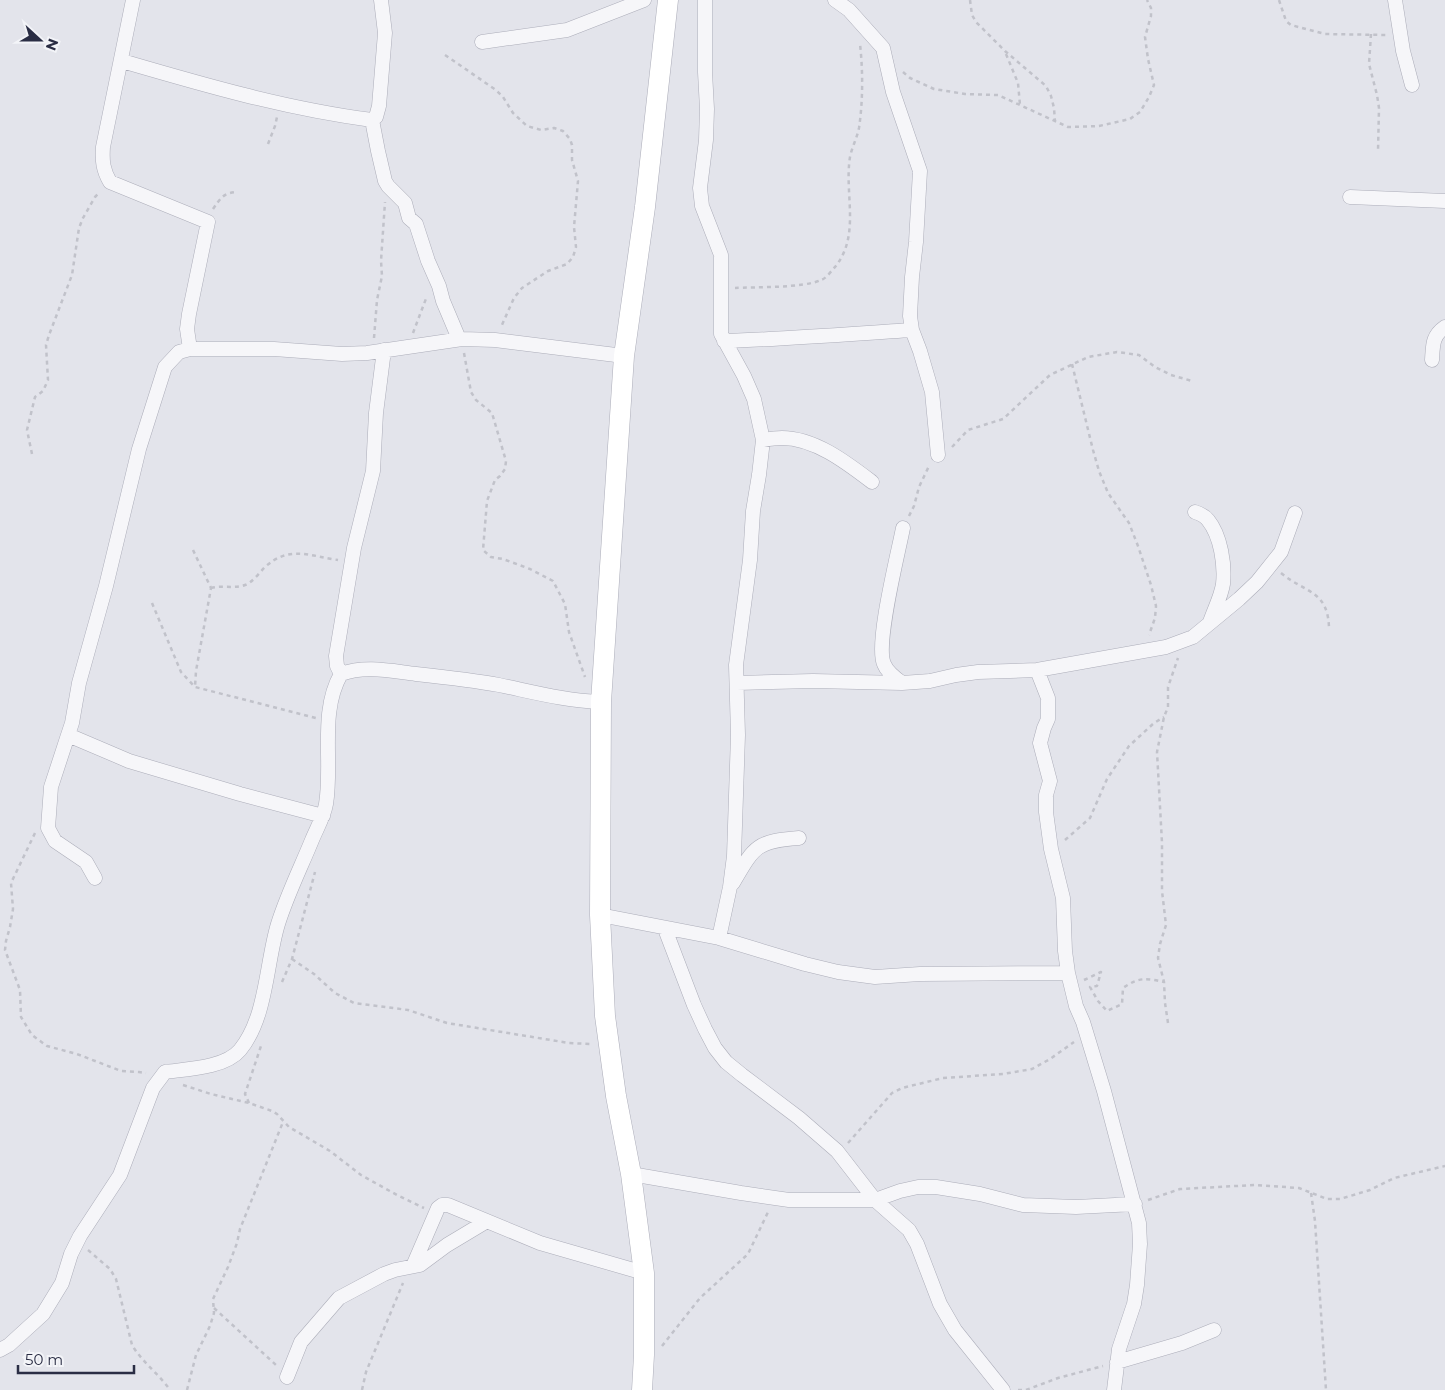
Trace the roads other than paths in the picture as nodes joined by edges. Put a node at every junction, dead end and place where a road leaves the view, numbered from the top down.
1 (133, 0) edge
2 (381, 0) edge
3 (644, 0) edge
4 (668, 0) edge
5 (705, 0) edge
6 (835, 0) edge
7 (1395, 0) edge
8 (482, 42) dead end
9 (122, 61) junction
10 (1412, 85) dead end
11 (372, 120) junction
12 (1350, 197) dead end
13 (1445, 201) edge
14 (1445, 327) edge
15 (912, 330) junction
16 (461, 339) junction
17 (724, 341) junction
18 (190, 349) junction
19 (379, 351) junction
20 (624, 356) junction
21 (1432, 360) dead end
22 (763, 440) junction
23 (938, 455) road end
24 (872, 482) dead end
25 (1195, 512) dead end
26 (1295, 513) dead end
27 (904, 528) road end
28 (1210, 623) junction
29 (1036, 670) junction
30 (341, 674) junction
31 (737, 683) junction
32 (902, 683) junction
33 (595, 702) junction
34 (68, 735) junction
35 (322, 816) junction
36 (799, 838) dead end
37 (95, 878) dead end
38 (730, 887) junction
39 (600, 915) junction
40 (665, 929) junction
41 (719, 938) junction
42 (1070, 980) junction
43 (631, 1174) junction
44 (875, 1200) junction
45 (1135, 1204) junction
46 (487, 1221) junction
47 (411, 1267) junction
48 (644, 1273) junction
49 (1214, 1330) dead end
50 (0, 1350) edge
51 (1117, 1362) junction
52 (287, 1377) road end
53 (1002, 1389) edge
54 (642, 1390) edge
55 (1114, 1390) edge

1 - 9 street
2 - 11 street
3 - 8 street
4 - 20 street
5 - 17 street
6 - 15 street
7 - 10 street
9 - 11 street
9 - 18 street
11 - 16 street
12 - 13 street
14 - 21 street
15 - 17 street
15 - 23 street
16 - 19 street
16 - 20 street
17 - 22 street
18 - 19 street
18 - 34 street
19 - 30 street
20 - 33 street
22 - 24 street
22 - 31 street
25 - 28 street
26 - 28 street
27 - 32 street
28 - 29 street
29 - 32 street
29 - 42 street
30 - 33 street
30 - 35 street
31 - 32 street
31 - 38 street
33 - 39 street
34 - 35 street
34 - 37 street
35 - 50 street
36 - 38 street
38 - 41 street
39 - 40 street
39 - 43 street
40 - 41 street
40 - 44 street
41 - 42 street
42 - 45 street
43 - 44 street
43 - 48 street
44 - 45 street
44 - 53 street
45 - 51 street
46 - 47 street
46 - 47 street
46 - 48 street
47 - 52 street
48 - 54 street
49 - 51 street
51 - 55 street

